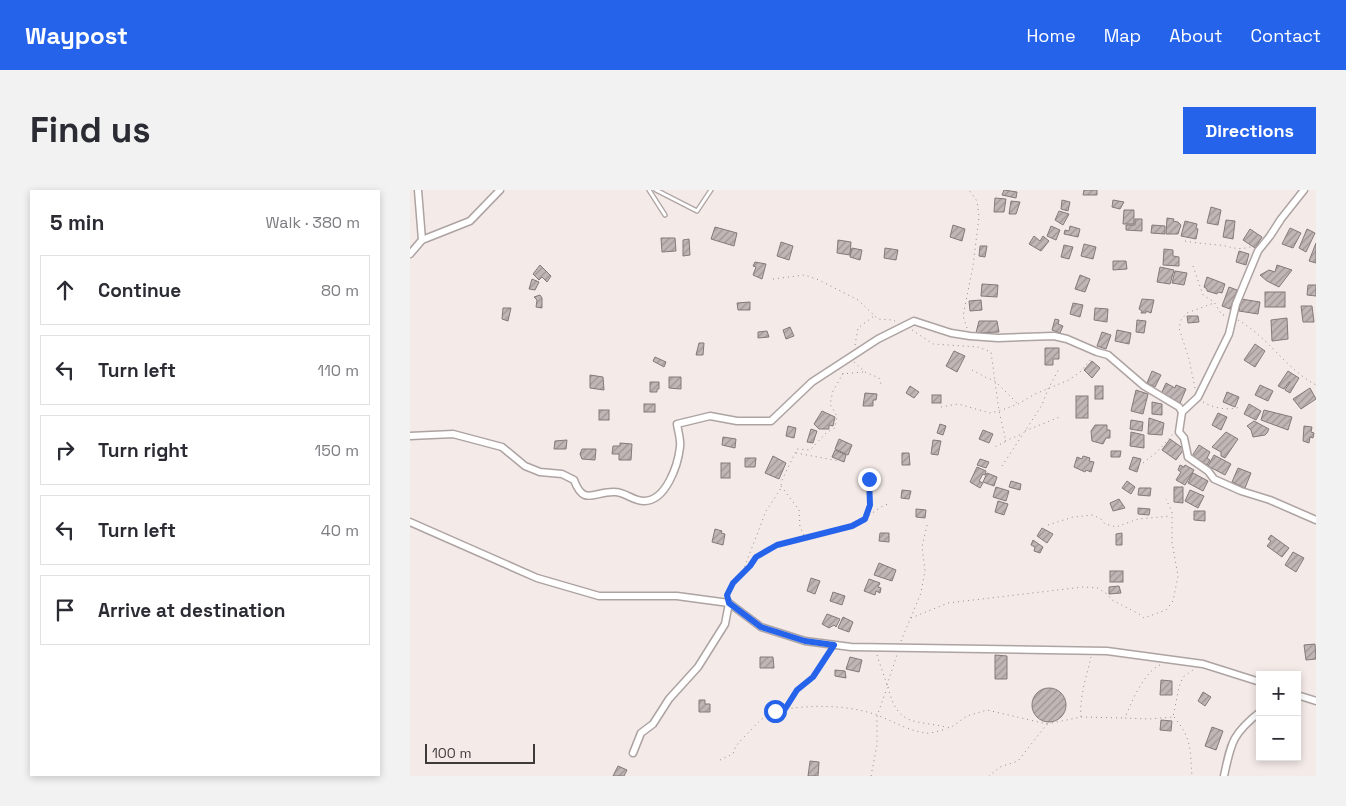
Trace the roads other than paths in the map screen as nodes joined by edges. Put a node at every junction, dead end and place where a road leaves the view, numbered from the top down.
1 (418, 190) edge
2 (500, 190) edge
3 (649, 190) edge
4 (656, 190) edge
5 (711, 190) edge
6 (1304, 190) edge
7 (665, 215) dead end
8 (422, 240) junction
9 (410, 254) edge
10 (1182, 412) junction
11 (410, 436) edge
12 (1316, 520) edge
13 (410, 522) edge
14 (729, 603) junction
15 (1256, 681) edge
16 (1301, 696) edge
17 (1316, 700) edge
18 (1256, 715) edge
19 (633, 753) dead end
20 (1224, 776) edge

1 - 8 street
2 - 8 street
3 - 7 lane
4 - 5 lane
6 - 10 street
8 - 9 street
10 - 11 street
10 - 12 street
13 - 14 street
14 - 15 street
14 - 19 street
16 - 17 street
18 - 20 street

